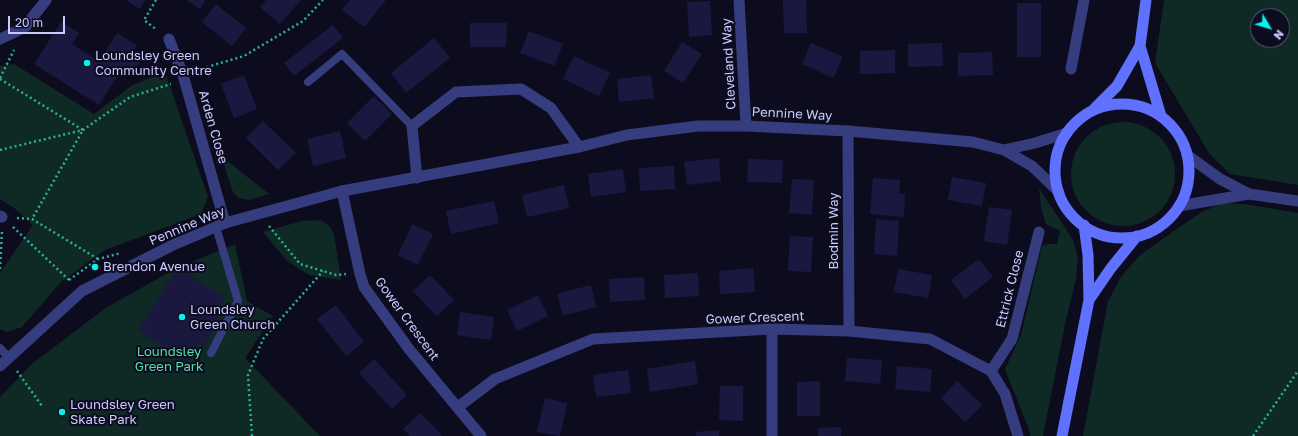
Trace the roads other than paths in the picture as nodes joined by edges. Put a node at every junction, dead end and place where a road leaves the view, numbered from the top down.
1 (46, 0) edge
2 (739, 0) edge
3 (1084, 0) edge
4 (1146, 0) edge
5 (0, 39) edge
6 (169, 40) road end
7 (1140, 46) junction
8 (1071, 69) dead end
9 (308, 82) dead end
10 (1094, 110) junction
11 (1161, 116) junction
12 (412, 126) junction
13 (746, 126) junction
14 (848, 131) junction
15 (1067, 133) junction
16 (579, 147) junction
17 (1004, 150) junction
18 (1187, 155) junction
19 (417, 178) junction
20 (342, 191) junction
21 (1059, 192) junction
22 (1249, 194) junction
23 (1298, 201) edge
24 (1179, 206) junction
25 (221, 225) junction
26 (1084, 226) junction
27 (1039, 232) dead end
28 (1137, 236) junction
29 (1089, 300) junction
30 (772, 329) junction
31 (849, 330) junction
32 (0, 348) edge
33 (212, 353) dead end
34 (8, 357) junction
35 (0, 366) edge
36 (991, 371) junction
37 (458, 407) junction
38 (481, 436) edge
39 (772, 436) edge
40 (1018, 436) edge
41 (1062, 436) edge

1 - 5 street
2 - 13 street, Cleveland Way
3 - 8 street
4 - 7 main road
6 - 25 street, Arden Close
7 - 10 main road
7 - 11 main road
9 - 12 lane
10 - 11 main road
10 - 15 main road
11 - 18 main road
12 - 16 street
12 - 19 street
13 - 14 street, Pennine Way
13 - 16 street, Pennine Way
14 - 17 street, Pennine Way
14 - 31 street, Bodmin Way
15 - 17 street, Pennine Way
15 - 21 main road
16 - 19 street, Pennine Way
17 - 21 street, Pennine Way
18 - 22 street
18 - 24 main road
19 - 20 street, Pennine Way
20 - 25 street, Pennine Way
20 - 37 street, Gower Crescent
21 - 26 main road
22 - 23 street
22 - 24 street
24 - 28 main road
25 - 33 lane
25 - 34 street, Pennine Way
26 - 28 main road
26 - 29 main road
27 - 36 street, Ettrick Close
28 - 29 main road
29 - 41 main road
30 - 31 street, Gower Crescent
30 - 37 street, Gower Crescent
30 - 39 street
31 - 36 street, Gower Crescent
32 - 34 lane
34 - 35 street, Pennine Way
36 - 40 street
37 - 38 street, Gower Crescent

